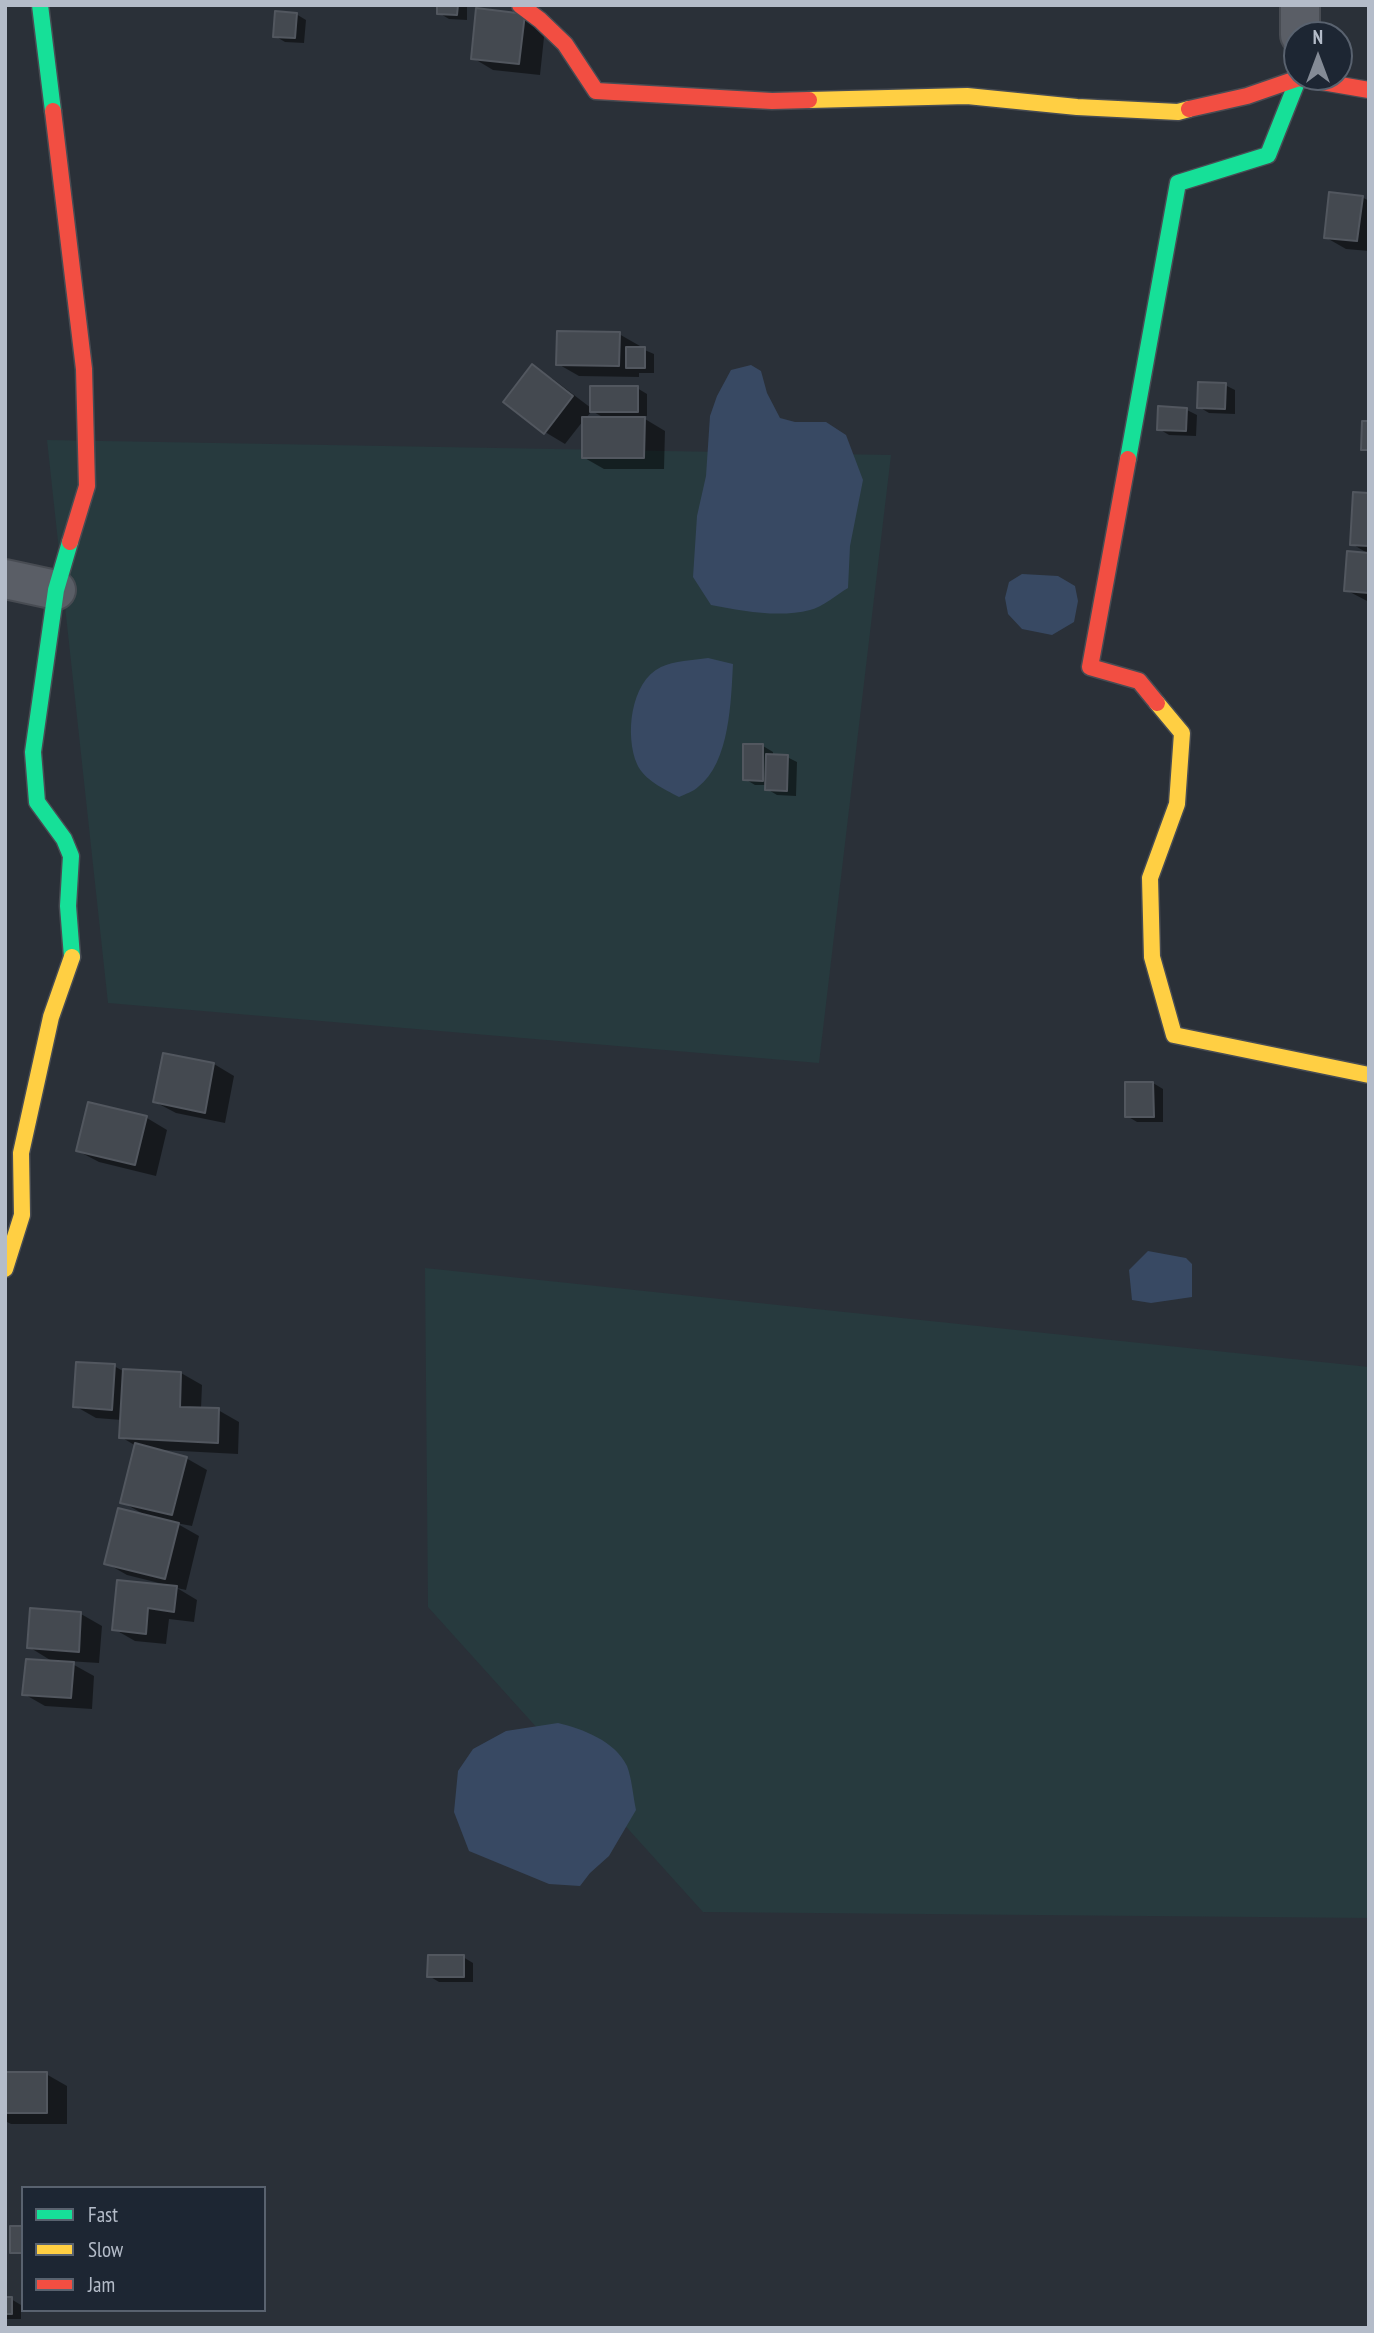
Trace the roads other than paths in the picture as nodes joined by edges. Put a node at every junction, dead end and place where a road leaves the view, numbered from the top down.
1 (520, 5) edge
2 (34, 6) edge
3 (1283, 84) edge
4 (1294, 91) edge
5 (5, 579) edge
6 (56, 590) junction
7 (1369, 1075) edge
8 (5, 1269) edge

1 - 3 street
2 - 6 street
4 - 7 street
5 - 6 street
6 - 8 street

